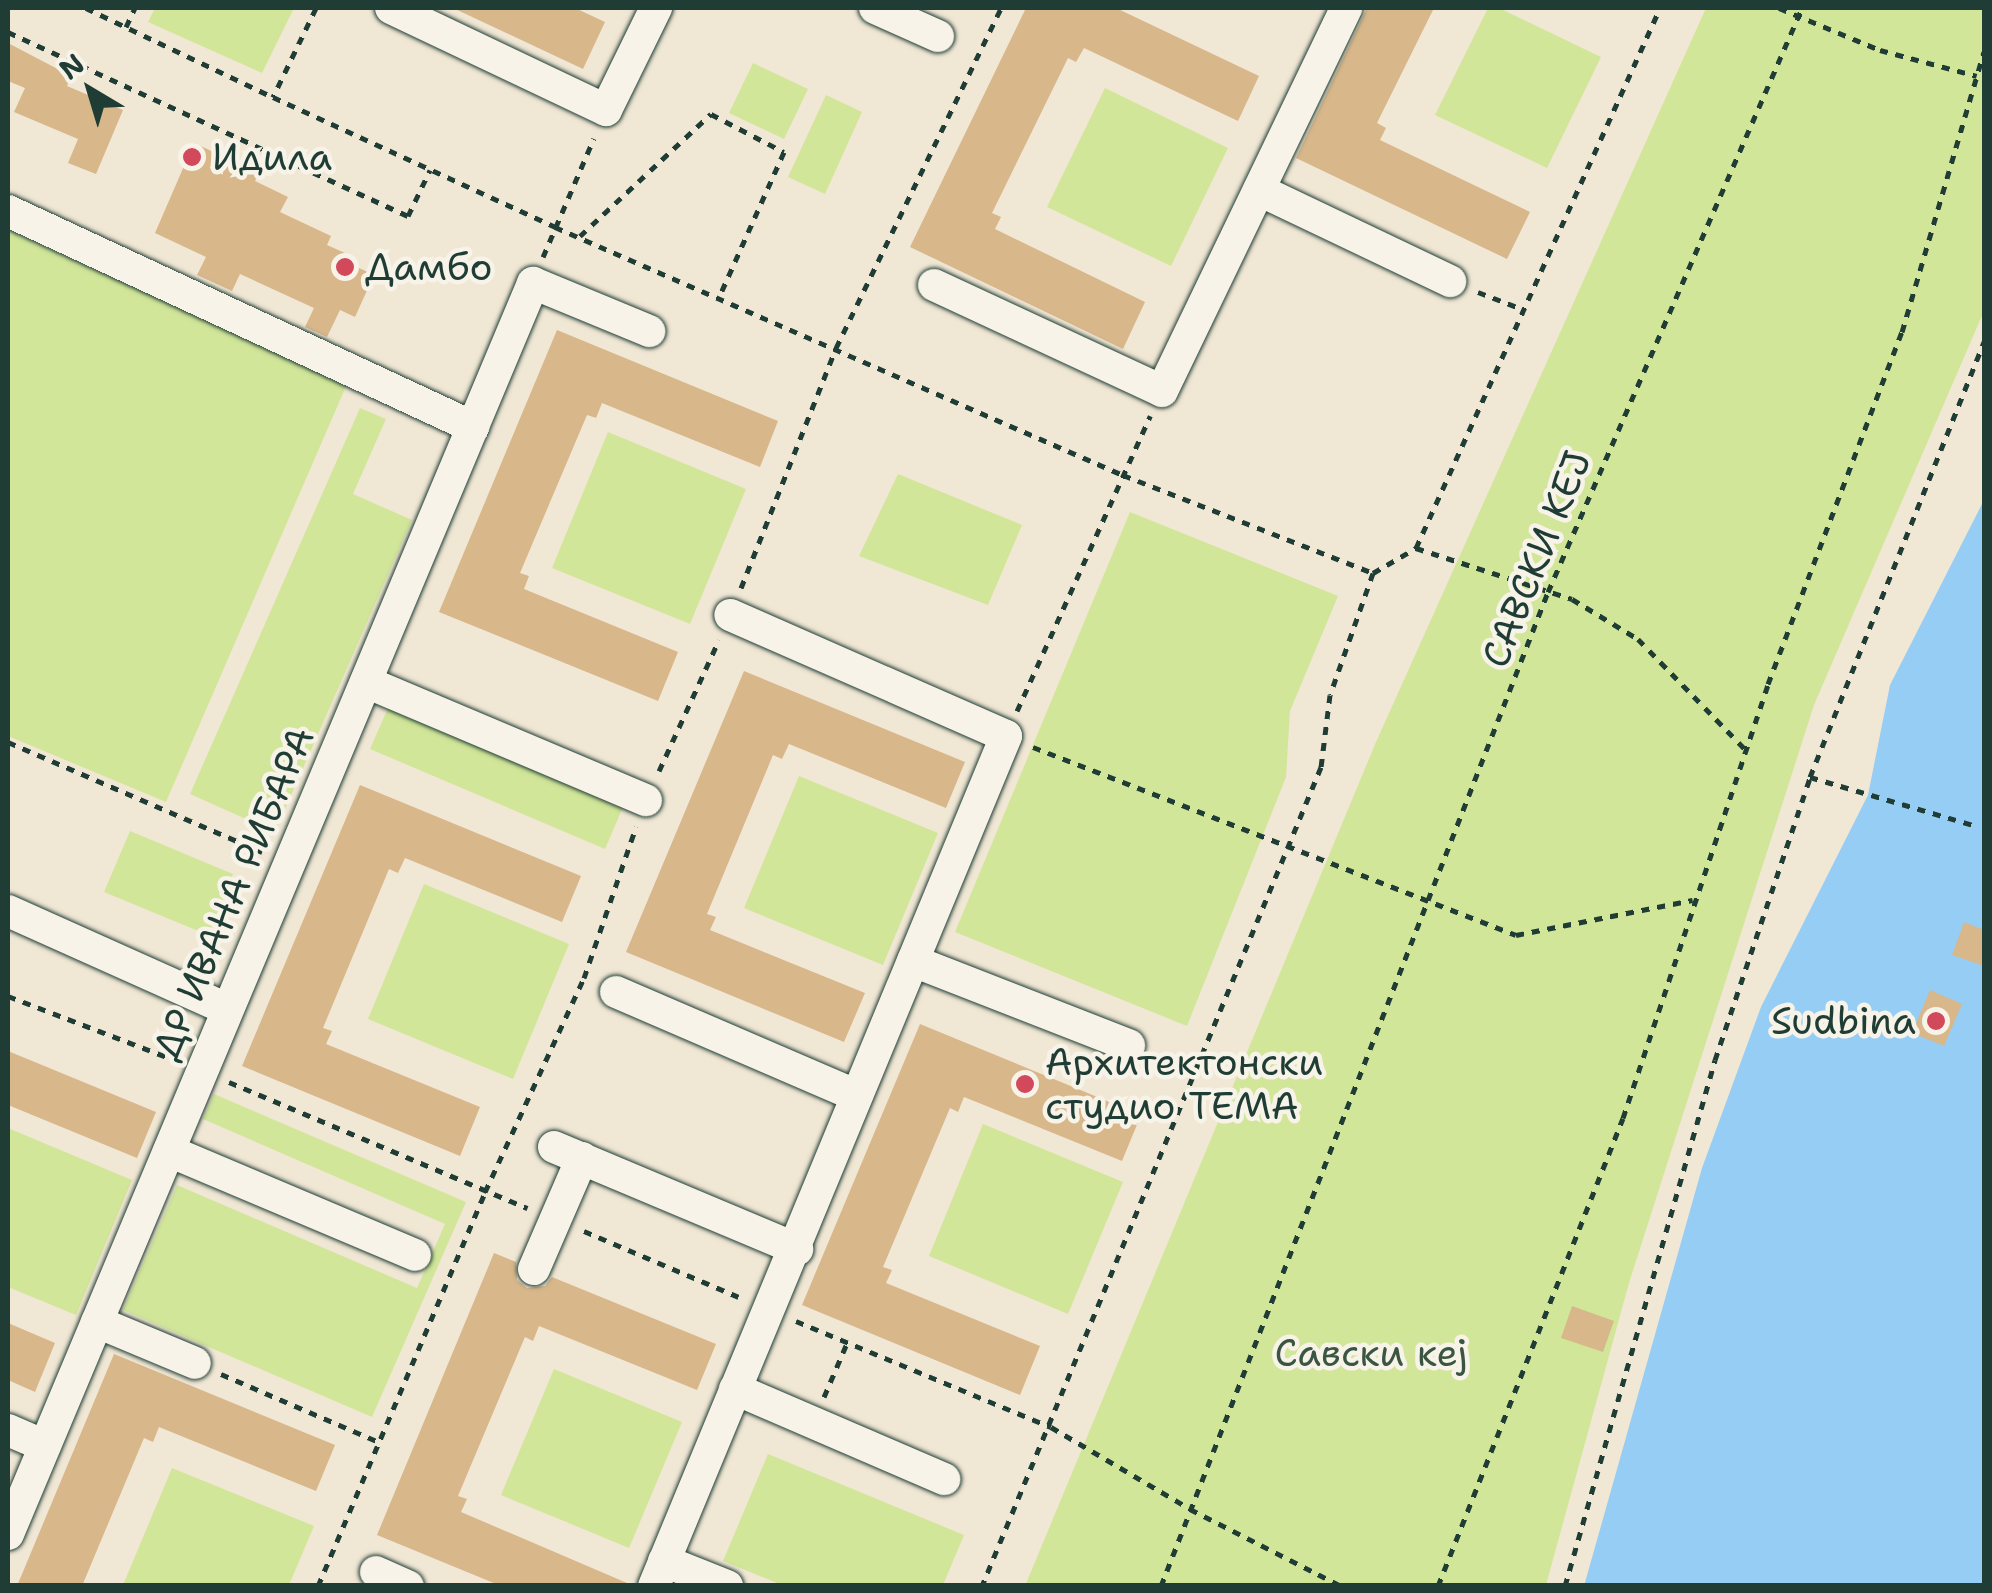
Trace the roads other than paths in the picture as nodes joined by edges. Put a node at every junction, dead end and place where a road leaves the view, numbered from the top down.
1 (656, 8) edge
2 (876, 8) edge
3 (1346, 8) edge
4 (401, 10) edge
5 (938, 36) dead end
6 (1258, 190) junction
7 (8, 211) edge
8 (1450, 281) road end
9 (934, 285) dead end
10 (650, 332) dead end
11 (473, 427) junction
12 (730, 615) road end
13 (366, 682) junction
14 (646, 800) road end
15 (8, 911) edge
16 (913, 961) junction
17 (616, 992) dead end
18 (226, 1009) junction
19 (1130, 1045) dead end
20 (857, 1096) junction
21 (168, 1151) junction
22 (797, 1249) junction
23 (415, 1255) dead end
24 (534, 1270) dead end
25 (97, 1322) junction
26 (195, 1363) road end
27 (734, 1389) junction
28 (8, 1430) edge
29 (45, 1446) junction
30 (944, 1479) dead end
31 (8, 1534) edge
32 (376, 1572) dead end
33 (659, 1573) edge
34 (408, 1586) edge
35 (727, 1586) edge

1 - 4 street
2 - 5 street
3 - 6 street
6 - 8 street
6 - 9 street
7 - 11 street
10 - 11 street, ДР ИВАНА РИБАРА
11 - 13 street, ДР ИВАНА РИБАРА
12 - 16 street
13 - 14 street
13 - 18 street, ДР ИВАНА РИБАРА
15 - 18 street
16 - 19 street
16 - 20 street
17 - 20 street
18 - 21 street, ДР ИВАНА РИБАРА
20 - 22 street
21 - 23 street
21 - 25 street, ДР ИВАНА РИБАРА
22 - 24 street
22 - 27 street
25 - 26 street
25 - 29 street, ДР ИВАНА РИБАРА
27 - 30 street
27 - 33 street
28 - 29 street
29 - 31 street, ДР ИВАНА РИБАРА
32 - 34 street
33 - 35 street

